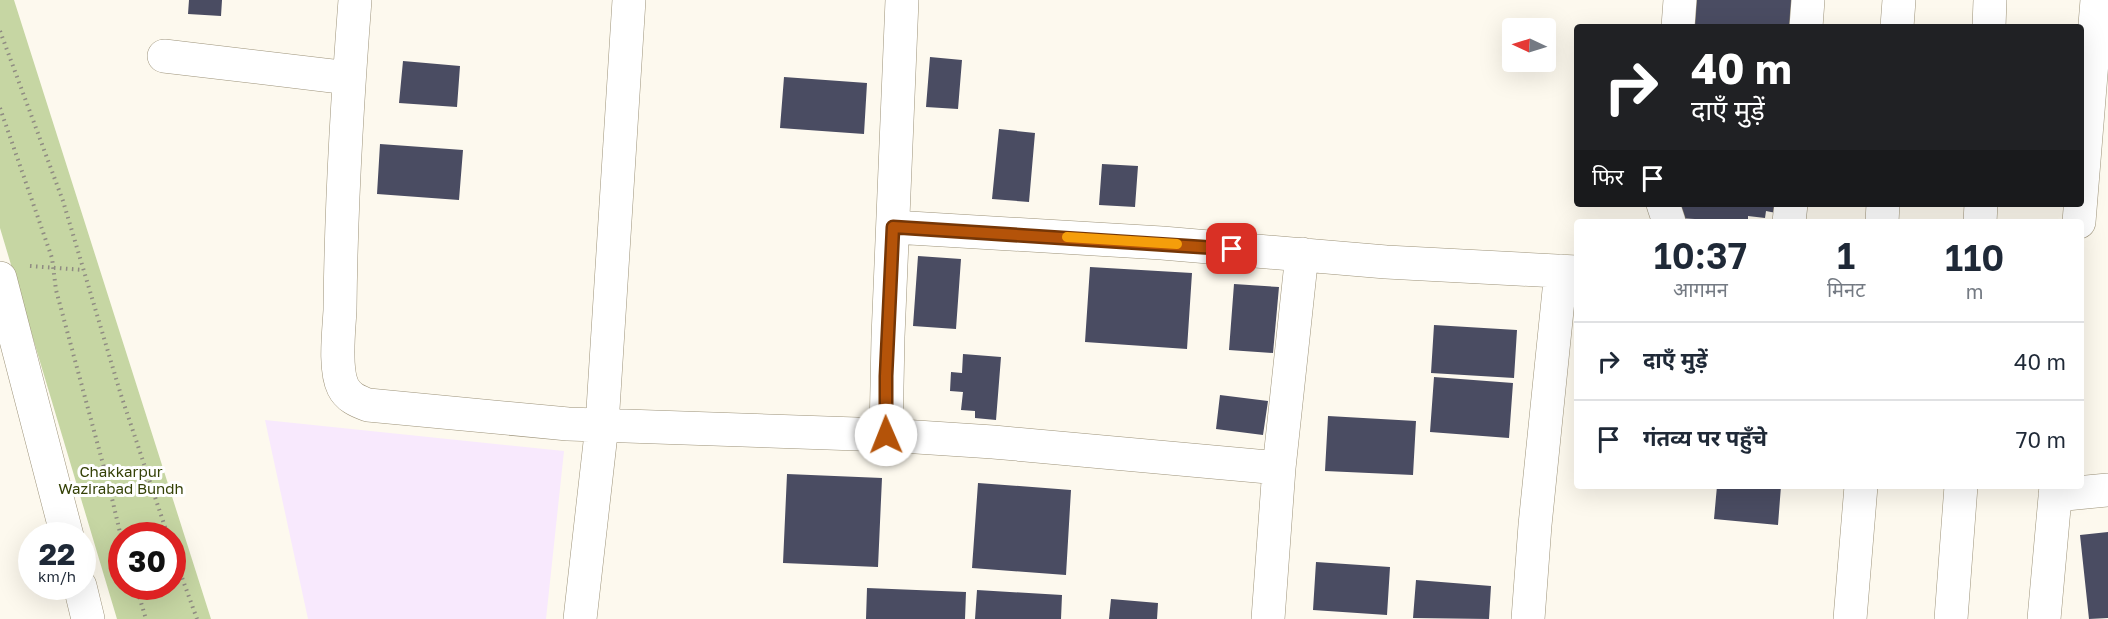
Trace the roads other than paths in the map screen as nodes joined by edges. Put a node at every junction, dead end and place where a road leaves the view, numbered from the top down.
1 (356, 0) edge
2 (629, 0) edge
3 (902, 0) edge
4 (1680, 0) edge
5 (1808, 0) edge
6 (1899, 0) edge
7 (1990, 0) edge
8 (2097, 0) edge
9 (1678, 24) edge
10 (1806, 24) edge
11 (1897, 24) edge
12 (1989, 24) edge
13 (164, 56) dead end
14 (349, 78) junction
15 (2084, 160) edge
16 (893, 227) junction
17 (1302, 254) junction
18 (1569, 272) edge
19 (2, 296) edge
20 (602, 425) junction
21 (886, 435) junction
22 (1279, 468) junction
23 (1861, 489) edge
24 (1961, 489) edge
25 (2108, 490) edge
26 (2056, 491) edge
27 (63, 522) edge
28 (83, 600) edge
29 (88, 619) edge
30 (580, 619) edge
31 (1268, 619) edge
32 (1528, 619) edge
33 (1850, 619) edge
34 (1951, 619) edge
35 (2044, 619) edge

1 - 14 street
2 - 20 street
3 - 16 street
4 - 9 street
5 - 10 street
6 - 11 street
7 - 12 street
8 - 15 street
13 - 14 street
14 - 20 street
16 - 17 street
16 - 21 street
17 - 18 street
17 - 22 street
18 - 32 street
19 - 27 street
20 - 21 street
20 - 30 street
21 - 22 street
22 - 31 street
23 - 33 street
24 - 34 street
25 - 26 street
26 - 35 street
28 - 29 street

